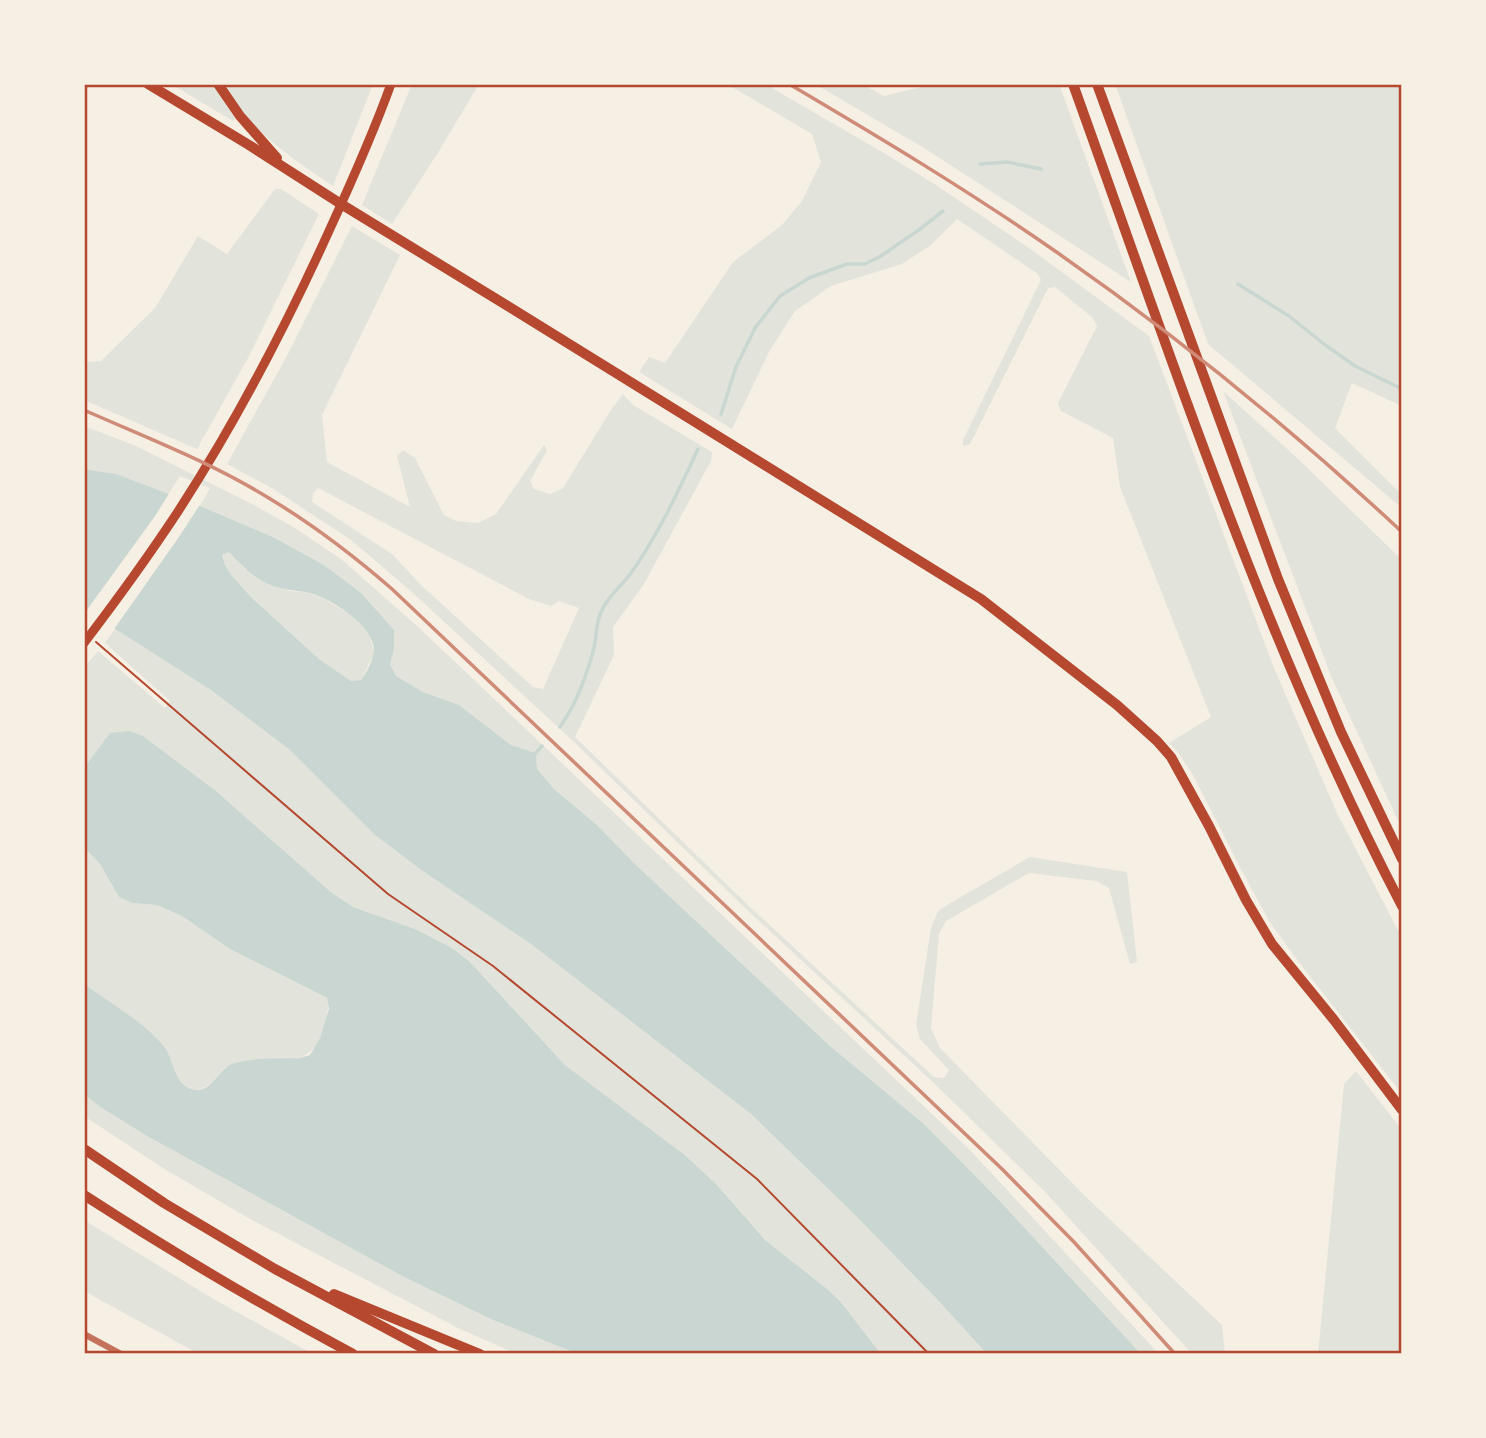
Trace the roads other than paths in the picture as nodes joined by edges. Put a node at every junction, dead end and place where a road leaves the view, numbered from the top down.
1 (148, 84) edge
2 (218, 84) edge
3 (391, 84) edge
4 (1073, 84) edge
5 (1097, 84) edge
6 (286, 169) junction
7 (87, 640) edge
8 (1402, 859) edge
9 (1402, 906) edge
10 (1402, 1110) edge
11 (84, 1149) edge
12 (84, 1195) edge
13 (275, 1269) junction
14 (84, 1334) edge
15 (121, 1354) edge
16 (353, 1354) edge
17 (435, 1354) edge
18 (480, 1354) edge

1 - 6 main road
2 - 6 main road
3 - 7 main road
4 - 9 highway
5 - 8 highway
6 - 10 main road
11 - 13 highway
12 - 16 highway
13 - 17 highway
13 - 18 highway
14 - 15 street

